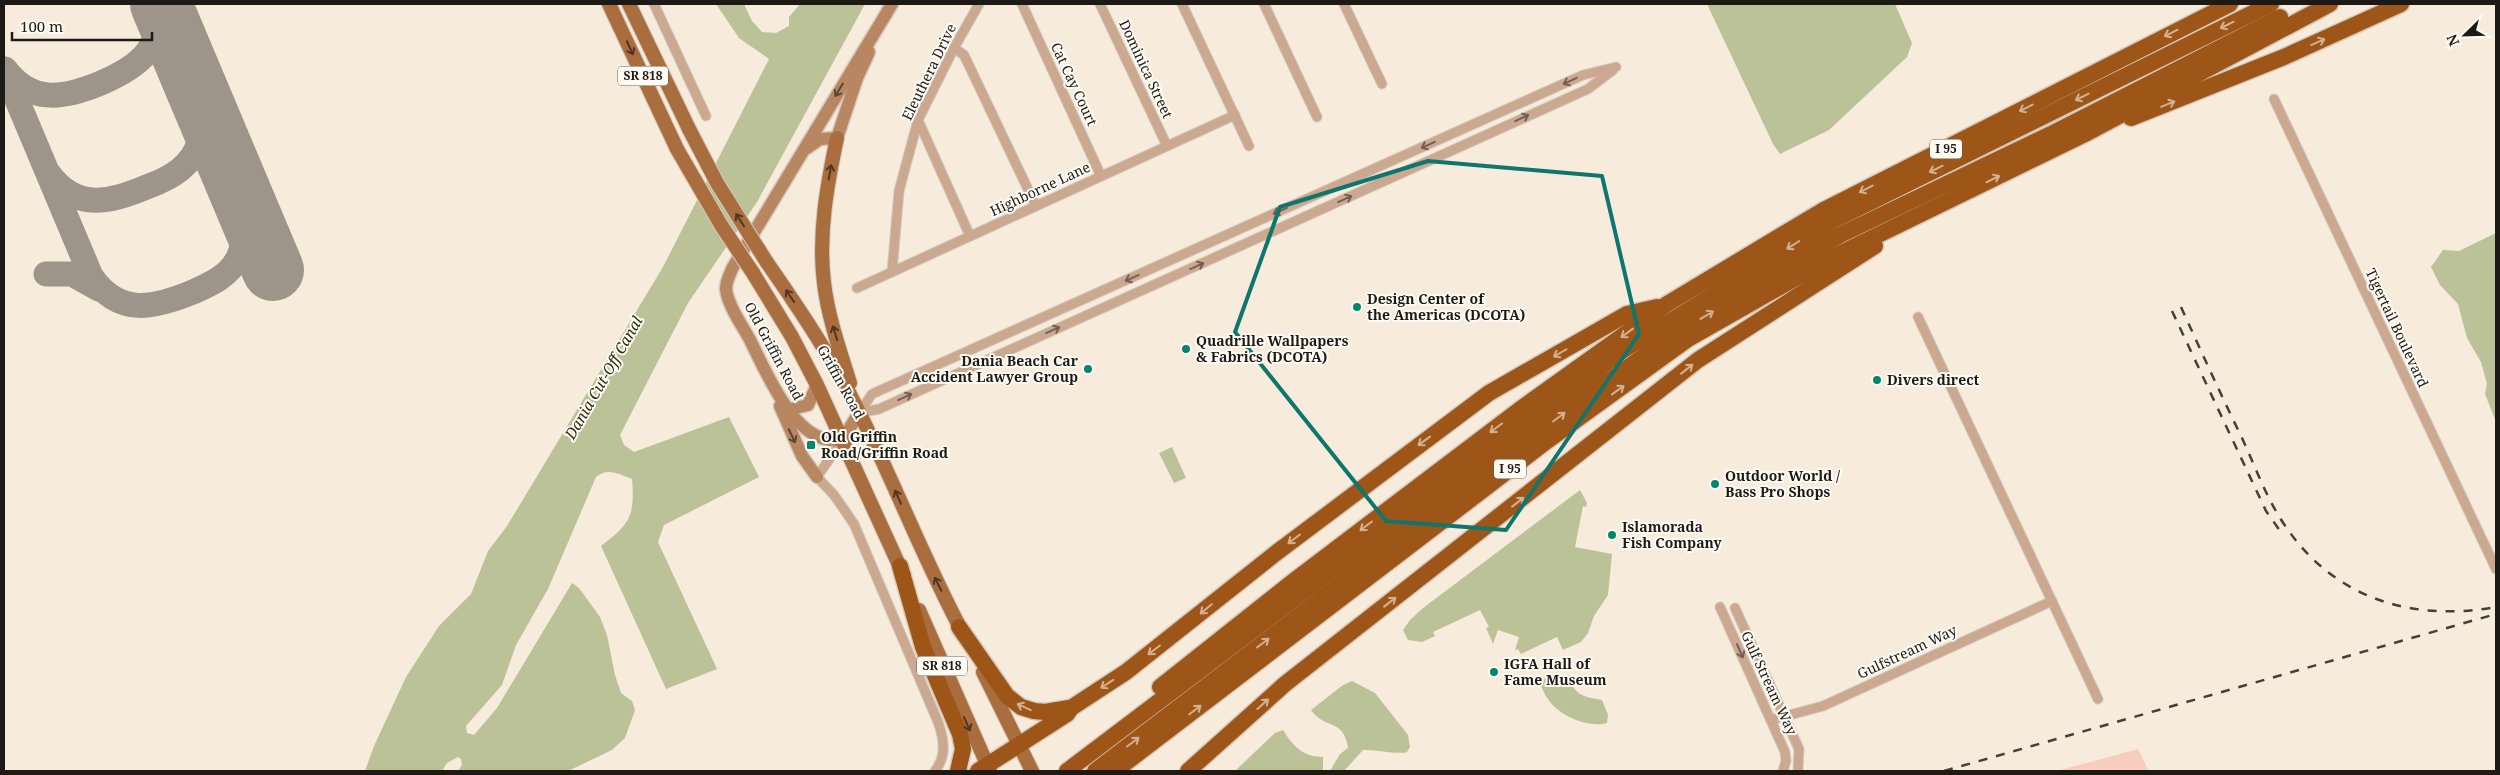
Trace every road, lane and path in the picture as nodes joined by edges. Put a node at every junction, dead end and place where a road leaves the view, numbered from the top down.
1 (609, 4) edge
2 (630, 4) edge
3 (654, 4) edge
4 (892, 4) edge
5 (979, 4) edge
6 (1022, 4) edge
7 (1100, 4) edge
8 (1182, 4) edge
9 (1264, 4) edge
10 (1344, 4) edge
11 (2230, 4) edge
12 (2271, 4) edge
13 (2306, 4) edge
14 (2325, 4) edge
15 (2330, 4) edge
16 (2401, 4) edge
17 (2250, 32) junction
18 (954, 48) junction
19 (1382, 84) dead end
20 (2274, 99) dead end
21 (1235, 115) junction
22 (706, 116) dead end
23 (1317, 117) dead end
24 (918, 120) junction
25 (2089, 132) junction
26 (837, 138) junction
27 (1167, 146) junction
28 (1249, 146) dead end
29 (803, 151) junction
30 (1101, 176) junction
31 (1036, 206) junction
32 (1933, 208) junction
33 (970, 236) junction
34 (892, 272) junction
35 (857, 288) dead end
36 (1667, 304) junction
37 (1918, 317) dead end
38 (818, 385) junction
39 (776, 392) junction
40 (787, 410) junction
41 (860, 413) junction
42 (843, 439) junction
43 (817, 477) junction
44 (900, 566) junction
45 (2496, 569) edge
46 (2052, 601) junction
47 (1720, 607) dead end
48 (1735, 608) dead end
49 (960, 627) junction
50 (2098, 699) dead end
51 (1071, 708) junction
52 (1783, 717) junction
53 (1771, 720) junction
54 (1020, 743) junction
55 (985, 769) edge
56 (935, 771) edge
57 (958, 771) edge
58 (1032, 771) edge
59 (1054, 771) edge
60 (1067, 771) edge
61 (1095, 771) edge
62 (1115, 771) edge
63 (1188, 771) edge
64 (1783, 771) edge
65 (1798, 771) edge

1 -> 38 main road, Griffin Road / SR 818, bridge
41 -> 2 main road, Griffin Road / SR 818, bridge
3 - 22 street
4 - 26 street, Old Griffin Road
4 -> 29 street, Old Griffin Road
5 - 18 street, Eleuthera Drive
6 - 30 street, Cat Cay Court
7 - 27 street, Dominica Street
8 - 21 street
9 - 23 street
10 - 19 street
11 -> 36 highway, I 95
12 -> 60 highway
13 - 17 highway
14 - 17 highway
15 - 25 highway, I 95
25 -> 16 highway
61 -> 17 highway
18 - 24 street, Eleuthera Drive
18 - 31 street
20 - 45 street, Tigertail Boulevard
21 - 27 street, Highborne Lane
21 - 28 street
24 - 33 street
24 - 34 street, Eleuthera Drive
32 -> 25 highway, I 95
26 - 29 street
41 -> 26 main road
27 - 30 street, Highborne Lane
29 - 39 street, Old Griffin Road
30 - 31 street, Highborne Lane
31 - 33 street, Highborne Lane
62 -> 32 highway, I 95
63 -> 32 highway
33 - 34 street, Highborne Lane
34 - 35 street, Highborne Lane
36 -> 51 highway
36 -> 59 highway, I 95
37 - 46 street
38 - 40 street
38 - 42 main road, Griffin Road / SR 818
39 - 40 street, Old Griffin Road
39 -> 43 street
40 - 42 street, Old Griffin Road
41 -> 41 street
41 - 42 street
49 -> 41 main road, Griffin Road / SR 818
42 - 43 street
42 - 44 main road, Griffin Road / SR 818
43 - 56 street
44 -> 55 main road, Griffin Road / SR 818
44 - 57 highway
46 - 50 street
46 - 52 street, Gulfstream Way
47 -> 53 street, Gulf Stream Way
48 - 52 street, Gulf Stream Way
51 -> 49 highway
49 - 54 main road, Griffin Road / SR 818
51 - 54 highway
52 - 53 street, Gulfstream Way
52 - 65 street, Gulf Stream Way
53 - 64 street, Gulf Stream Way
54 - 55 highway
54 - 58 main road, Griffin Road / SR 818

